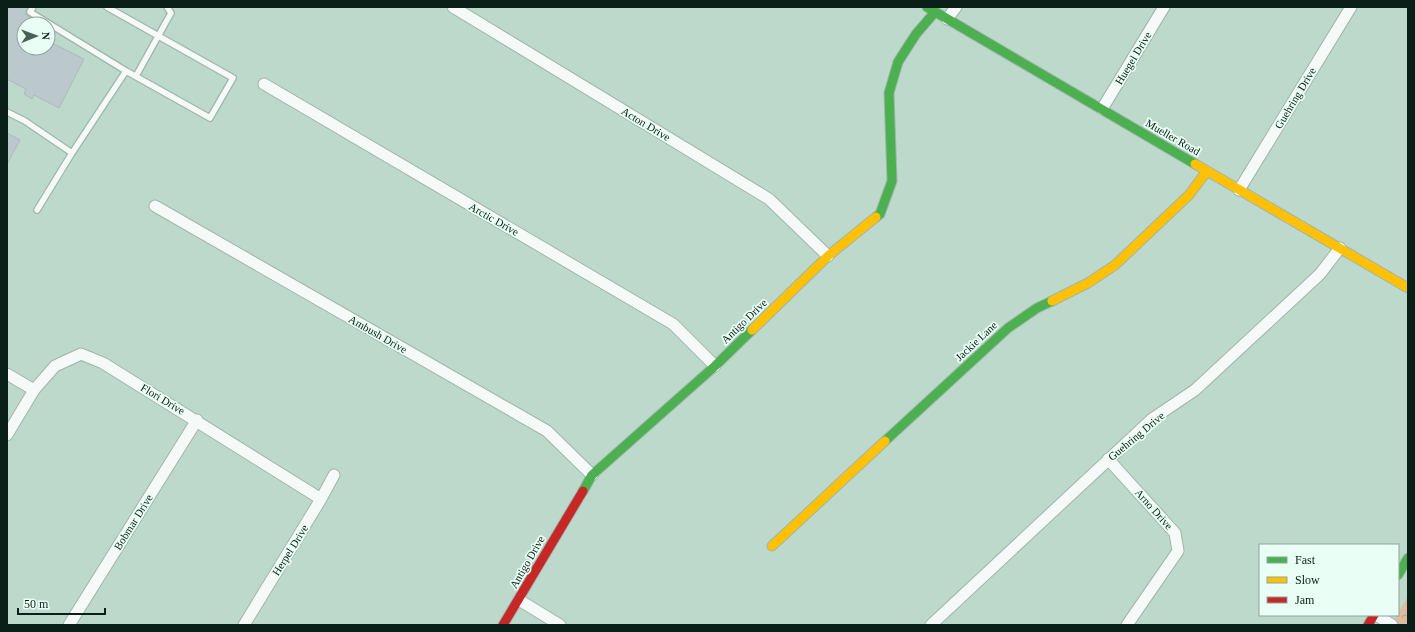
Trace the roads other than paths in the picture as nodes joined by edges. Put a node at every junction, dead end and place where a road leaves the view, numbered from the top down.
1 (33, 7) edge
2 (107, 7) edge
3 (167, 7) edge
4 (453, 7) edge
5 (927, 7) edge
6 (956, 7) edge
7 (1164, 7) edge
8 (1351, 7) edge
9 (935, 12) junction
10 (948, 19) junction
11 (159, 36) junction
12 (126, 71) junction
13 (136, 76) junction
14 (264, 84) dead end
15 (1102, 109) junction
16 (7, 112) edge
17 (72, 154) junction
18 (1207, 171) junction
19 (1239, 190) junction
20 (155, 206) dead end
21 (38, 210) dead end
22 (1340, 248) junction
23 (828, 256) junction
24 (1408, 288) edge
25 (715, 366) junction
26 (7, 374) edge
27 (34, 390) junction
28 (197, 420) junction
29 (7, 435) edge
30 (1108, 459) junction
31 (334, 475) dead end
32 (592, 475) junction
33 (321, 499) junction
34 (772, 546) dead end
35 (1408, 558) edge
36 (1399, 573) edge
37 (519, 600) junction
38 (1374, 616) edge
39 (1377, 616) edge
40 (70, 625) edge
41 (244, 625) edge
42 (503, 625) edge
43 (560, 625) edge
44 (931, 625) edge
45 (1127, 625) edge
46 (1368, 625) edge
47 (1392, 625) edge

1 - 12 lane
2 - 11 lane
3 - 11 lane
4 - 23 street, Acton Drive
5 - 9 street, Mueller Road
6 - 10 street
7 - 15 street, Huegel Drive
8 - 19 street, Guehring Drive
9 - 10 street, Mueller Road
9 - 23 street, Antigo Drive
10 - 15 street, Mueller Road
11 - 13 lane
11 - 13 lane
12 - 13 lane
12 - 17 lane
14 - 25 street, Arctic Drive
15 - 18 street, Mueller Road
16 - 17 lane
17 - 21 lane
18 - 19 street, Mueller Road
18 - 34 street, Jackie Lane
19 - 22 street, Mueller Road
20 - 32 street, Ambush Drive
22 - 24 street, Mueller Road
22 - 30 street, Guehring Drive
23 - 25 street, Antigo Drive
25 - 32 street, Antigo Drive
26 - 27 street
27 - 28 street, Flori Drive
27 - 29 street, Flori Drive
28 - 33 street, Flori Drive
28 - 40 street, Bobmar Drive
30 - 44 street, Guehring Drive
30 - 45 street, Arno Drive
31 - 33 street, Herpel Drive
32 - 37 street, Antigo Drive
33 - 41 street, Herpel Drive
35 - 36 street
37 - 42 street, Antigo Drive
37 - 43 street
38 - 46 street
39 - 47 street

